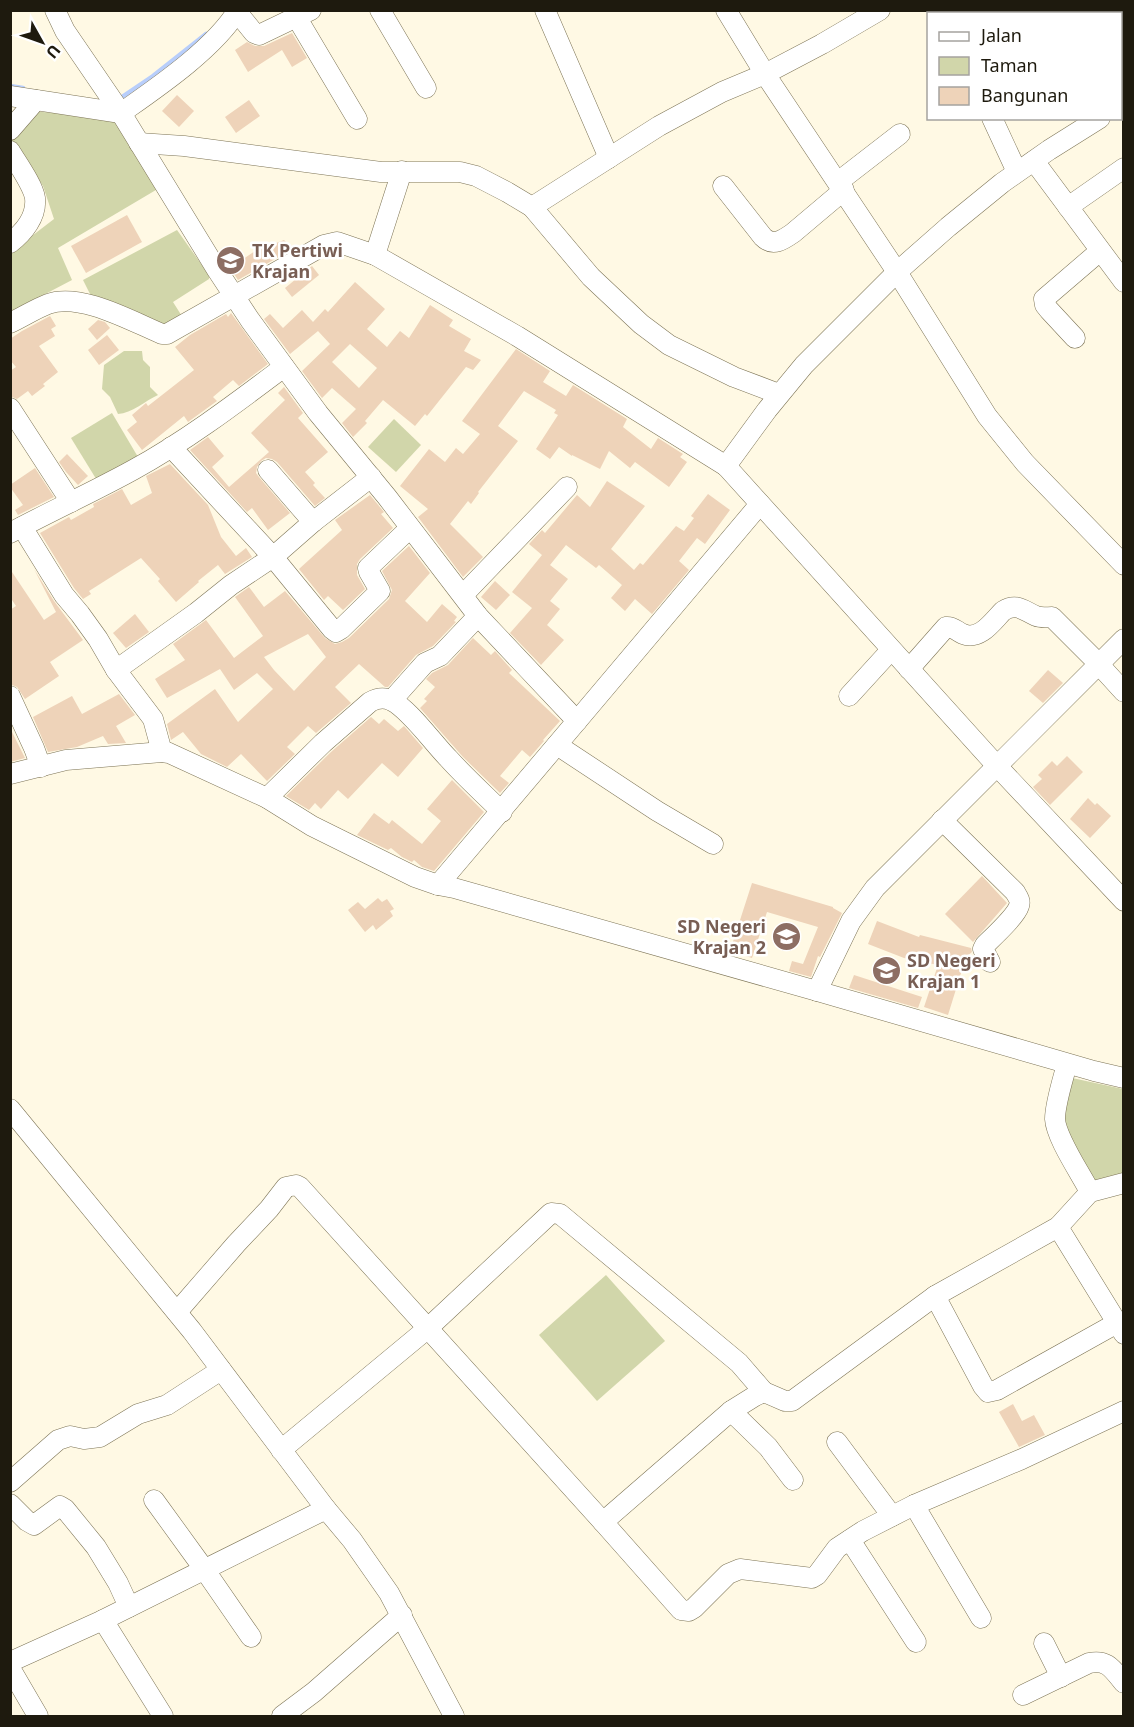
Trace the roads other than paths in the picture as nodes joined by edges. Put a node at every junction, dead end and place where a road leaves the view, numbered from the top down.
1 (55, 10) edge
2 (380, 10) edge
3 (545, 10) edge
4 (726, 10) edge
5 (880, 10) edge
6 (238, 11) edge
7 (304, 14) edge
8 (765, 74) junction
9 (426, 88) dead end
10 (10, 96) edge
11 (36, 100) junction
12 (116, 105) junction
13 (357, 119) dead end
14 (993, 120) edge
15 (1097, 120) edge
16 (10, 130) edge
17 (900, 134) dead end
18 (139, 143) junction
19 (10, 151) edge
20 (609, 158) junction
21 (1034, 161) junction
22 (1124, 168) edge
23 (402, 171) junction
24 (1017, 172) junction
25 (723, 186) dead end
26 (841, 186) junction
27 (532, 207) junction
28 (1068, 207) junction
29 (10, 243) edge
30 (1101, 251) junction
31 (375, 255) junction
32 (897, 272) junction
33 (1124, 282) edge
34 (234, 295) junction
35 (10, 323) edge
36 (1075, 338) dead end
37 (284, 367) junction
38 (779, 394) junction
39 (10, 408) edge
40 (171, 447) junction
41 (726, 466) junction
42 (268, 470) dead end
43 (370, 477) junction
44 (567, 487) dead end
45 (72, 502) junction
46 (760, 504) junction
47 (314, 522) junction
48 (410, 528) junction
49 (16, 530) edge
50 (273, 558) junction
51 (1124, 565) edge
52 (463, 595) junction
53 (477, 616) junction
54 (1124, 639) edge
55 (891, 650) junction
56 (1099, 664) junction
57 (909, 669) junction
58 (116, 670) junction
59 (1124, 692) edge
60 (10, 696) edge
61 (849, 696) dead end
62 (392, 700) junction
63 (577, 721) junction
64 (557, 745) junction
65 (162, 752) junction
66 (997, 766) junction
67 (41, 767) junction
68 (10, 774) edge
69 (267, 798) junction
70 (502, 812) junction
71 (942, 820) junction
72 (713, 844) dead end
73 (438, 885) junction
74 (1124, 901) edge
75 (990, 962) dead end
76 (818, 991) junction
77 (1067, 1064) junction
78 (1124, 1078) edge
79 (10, 1109) edge
80 (1124, 1183) edge
81 (1090, 1192) junction
82 (1058, 1227) junction
83 (935, 1296) junction
84 (177, 1312) junction
85 (427, 1329) junction
86 (1120, 1329) edge
87 (221, 1370) junction
88 (764, 1392) junction
89 (731, 1411) junction
90 (1124, 1411) edge
91 (837, 1442) dead end
92 (281, 1450) junction
93 (794, 1480) dead end
94 (10, 1482) edge
95 (154, 1500) dead end
96 (10, 1504) edge
97 (914, 1505) junction
98 (326, 1509) junction
99 (892, 1516) junction
100 (603, 1522) junction
101 (850, 1540) junction
102 (204, 1569) junction
103 (129, 1607) junction
104 (402, 1615) junction
105 (981, 1618) dead end
106 (103, 1620) junction
107 (251, 1637) dead end
108 (916, 1642) dead end
109 (1044, 1643) dead end
110 (10, 1662) edge
111 (10, 1668) edge
112 (1061, 1677) junction
113 (1124, 1683) edge
114 (1023, 1695) dead end
115 (38, 1716) edge
116 (164, 1716) edge
117 (282, 1716) edge
118 (454, 1716) edge

1 - 12 street
2 - 9 street
3 - 20 street
4 - 8 street
5 - 8 street
6 - 7 street
6 - 12 street
7 - 13 street
8 - 20 street
8 - 26 street
10 - 11 street
11 - 12 street
11 - 16 street
12 - 18 street
14 - 24 street
15 - 21 street
17 - 26 street
18 - 23 street
18 - 34 street
19 - 29 street
20 - 27 street
21 - 24 street
21 - 28 street
22 - 28 street
23 - 27 street
23 - 31 street
24 - 32 street
25 - 26 street
26 - 32 street
27 - 38 street
28 - 30 street
30 - 33 street
30 - 36 street
31 - 34 street
31 - 41 street
32 - 38 street
32 - 51 street
34 - 35 street
34 - 37 street
37 - 40 street
37 - 43 street
38 - 41 street
39 - 45 street
40 - 45 street
40 - 50 street
41 - 46 street
42 - 47 street
43 - 47 street
43 - 48 street
44 - 52 street
45 - 49 street
46 - 55 street
46 - 63 street
47 - 50 street
48 - 50 street
48 - 52 street
49 - 58 street
50 - 58 street
52 - 53 street
53 - 62 street
53 - 63 street
54 - 56 street
55 - 57 street
55 - 61 street
56 - 57 street
56 - 59 street
56 - 66 street
57 - 66 street
58 - 65 street
60 - 67 street
62 - 69 street
62 - 70 street
63 - 64 street
64 - 70 street
64 - 72 street
65 - 67 street
65 - 69 street
66 - 71 street
66 - 74 street
67 - 68 street
69 - 73 street
70 - 73 street
71 - 75 street
71 - 76 street
73 - 76 street
76 - 77 street
77 - 78 street
77 - 81 street
79 - 84 street
80 - 81 street
81 - 82 street
82 - 83 street
82 - 86 street
83 - 86 street
83 - 88 street
84 - 85 street
84 - 87 street
85 - 88 street
85 - 92 street
85 - 100 street
87 - 92 street
87 - 94 street
88 - 89 street
89 - 93 street
89 - 100 street
90 - 97 street
91 - 99 street
92 - 98 street
95 - 102 street
96 - 103 street
97 - 99 street
97 - 105 street
98 - 102 street
98 - 104 street
99 - 101 street
100 - 101 street
101 - 108 street
102 - 103 street
102 - 107 street
103 - 106 street
104 - 117 street
104 - 118 street
106 - 110 street
106 - 116 street
109 - 112 street
111 - 115 street
112 - 113 street
112 - 114 street

